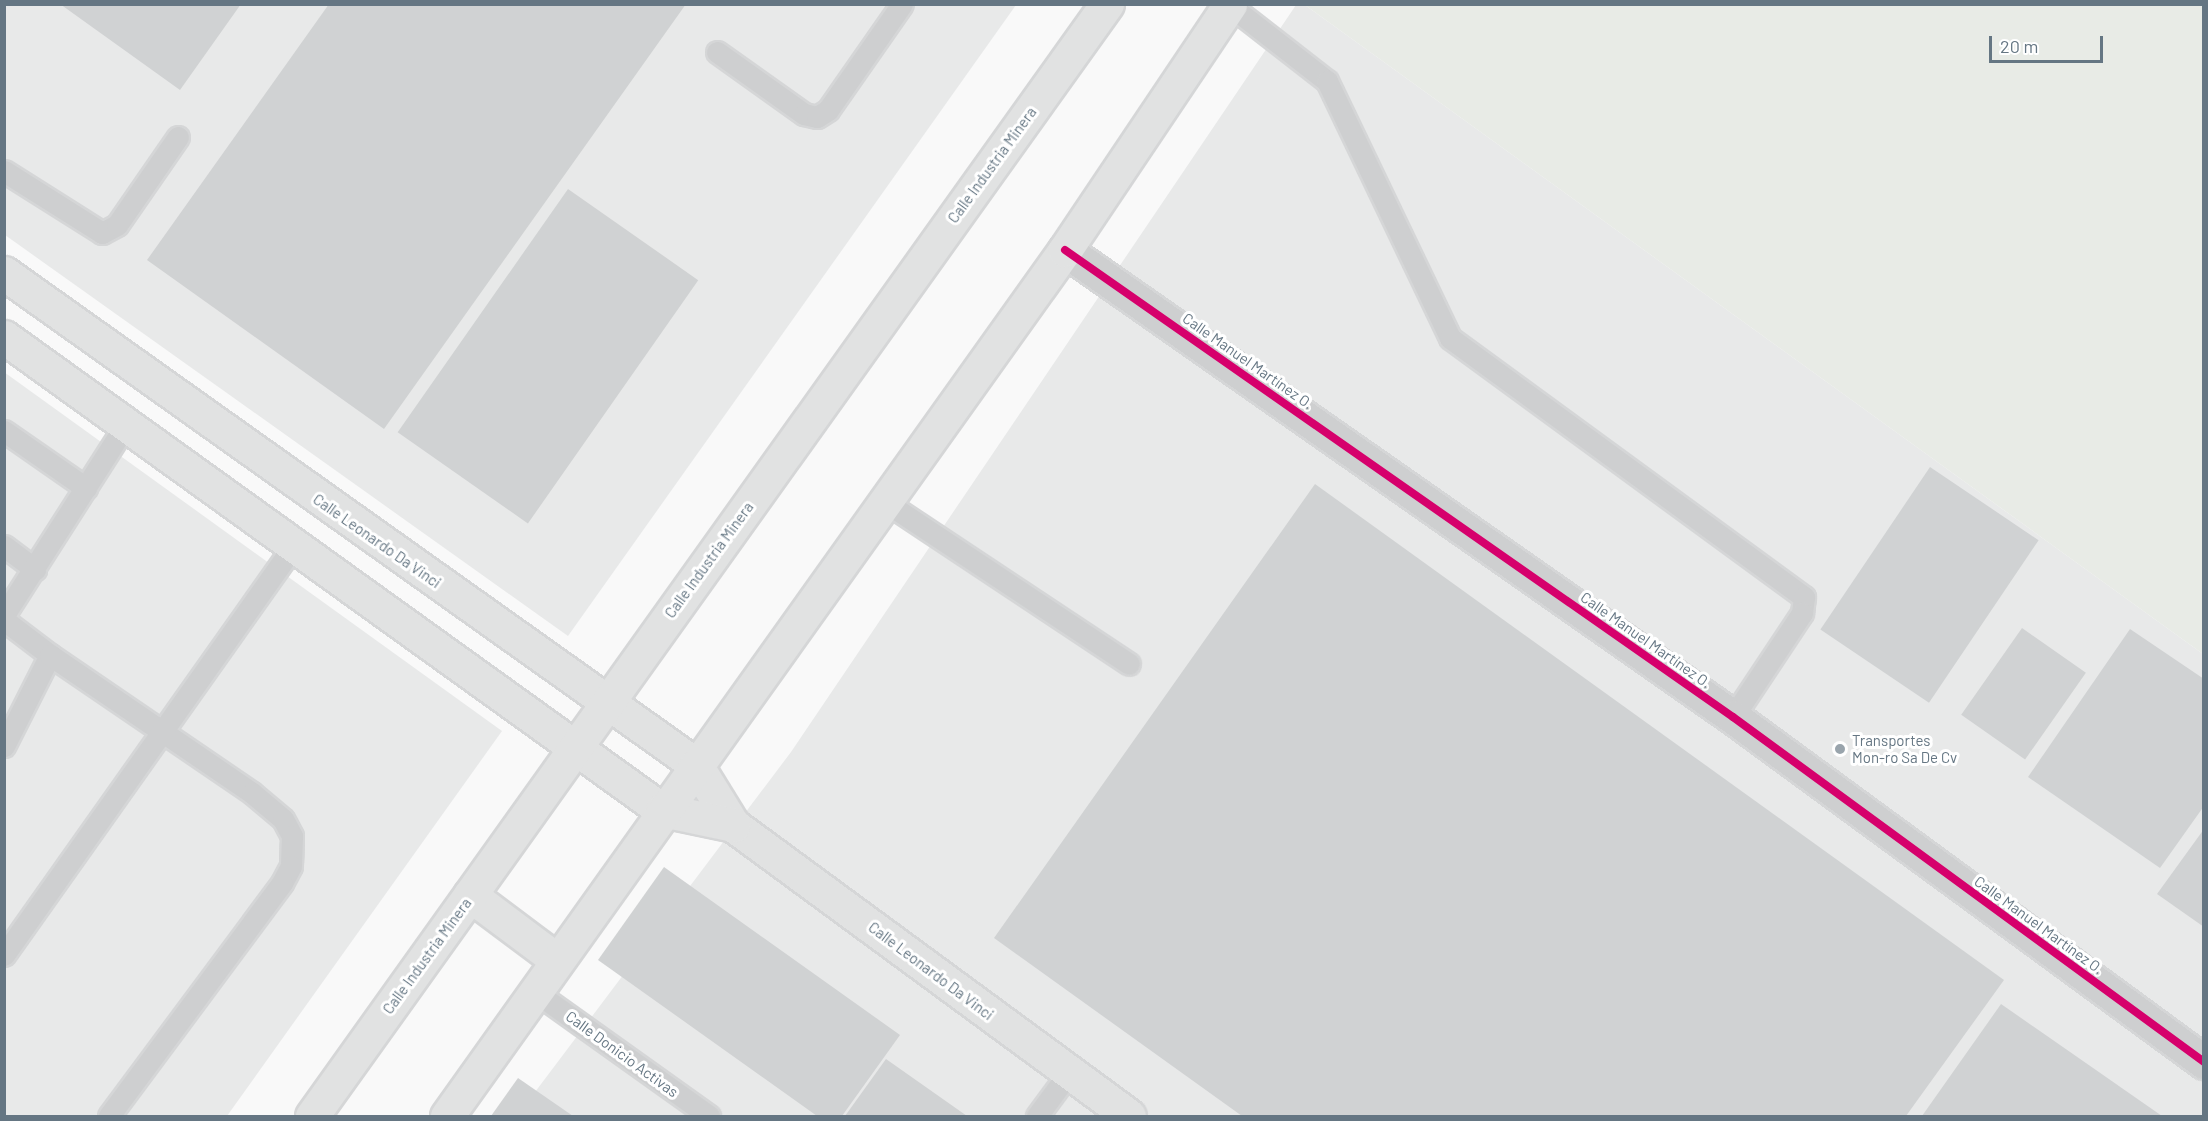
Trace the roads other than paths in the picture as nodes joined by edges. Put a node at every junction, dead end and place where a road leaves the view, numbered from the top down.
1 (902, 4) edge
2 (1107, 4) edge
3 (1229, 5) edge
4 (717, 52) dead end
5 (178, 136) dead end
6 (4, 171) edge
7 (1065, 250) junction
8 (4, 273) edge
9 (4, 337) edge
10 (127, 423) junction
11 (4, 431) edge
12 (86, 489) junction
13 (884, 501) junction
14 (295, 544) junction
15 (4, 546) edge
16 (35, 569) junction
17 (4, 615) edge
18 (4, 620) edge
19 (50, 655) junction
20 (1129, 664) dead end
21 (608, 701) junction
22 (1732, 717) junction
23 (164, 731) junction
24 (4, 747) edge
25 (574, 748) junction
26 (696, 765) junction
27 (662, 810) junction
28 (733, 825) junction
29 (470, 895) junction
30 (4, 955) edge
31 (557, 960) junction
32 (534, 991) junction
33 (2204, 1062) edge
34 (1068, 1074) junction
35 (109, 1116) edge
36 (312, 1116) edge
37 (447, 1116) edge
38 (709, 1116) edge
39 (1037, 1116) edge
40 (1129, 1116) edge

1 - 4 lane
2 - 21 main road, Calle Industria Minera
3 - 7 main road
3 - 22 lane
5 - 6 lane
7 - 13 main road
7 - 22 street, Calle Manuel Martínez O.
8 - 21 main road, Calle Leonardo Da Vinci
9 - 10 main road, Calle Leonardo Da Vinci
10 - 12 lane
10 - 14 main road, Calle Leonardo Da Vinci
11 - 12 lane
12 - 16 lane
13 - 20 lane
13 - 26 main road
14 - 23 lane
14 - 25 main road, Calle Leonardo Da Vinci
15 - 16 lane
16 - 17 lane
18 - 19 lane
19 - 23 lane
19 - 24 lane
21 - 25 main road, Calle Industria Minera
21 - 26 main road, Calle Leonardo Da Vinci
22 - 33 street, Calle Manuel Martínez O.
23 - 30 lane
23 - 35 lane
25 - 27 main road, Calle Leonardo Da Vinci
25 - 29 main road, Calle Industria Minera
26 - 27 main road
26 - 28 main road, Calle Leonardo Da Vinci
27 - 28 main road, Calle Leonardo Da Vinci
27 - 31 main road
28 - 34 main road, Calle Leonardo Da Vinci
29 - 31 main road
29 - 36 main road, Calle Industria Minera
31 - 32 main road
32 - 37 main road
32 - 38 lane, Calle Donicio Activas
34 - 39 lane
34 - 40 main road, Calle Leonardo Da Vinci

